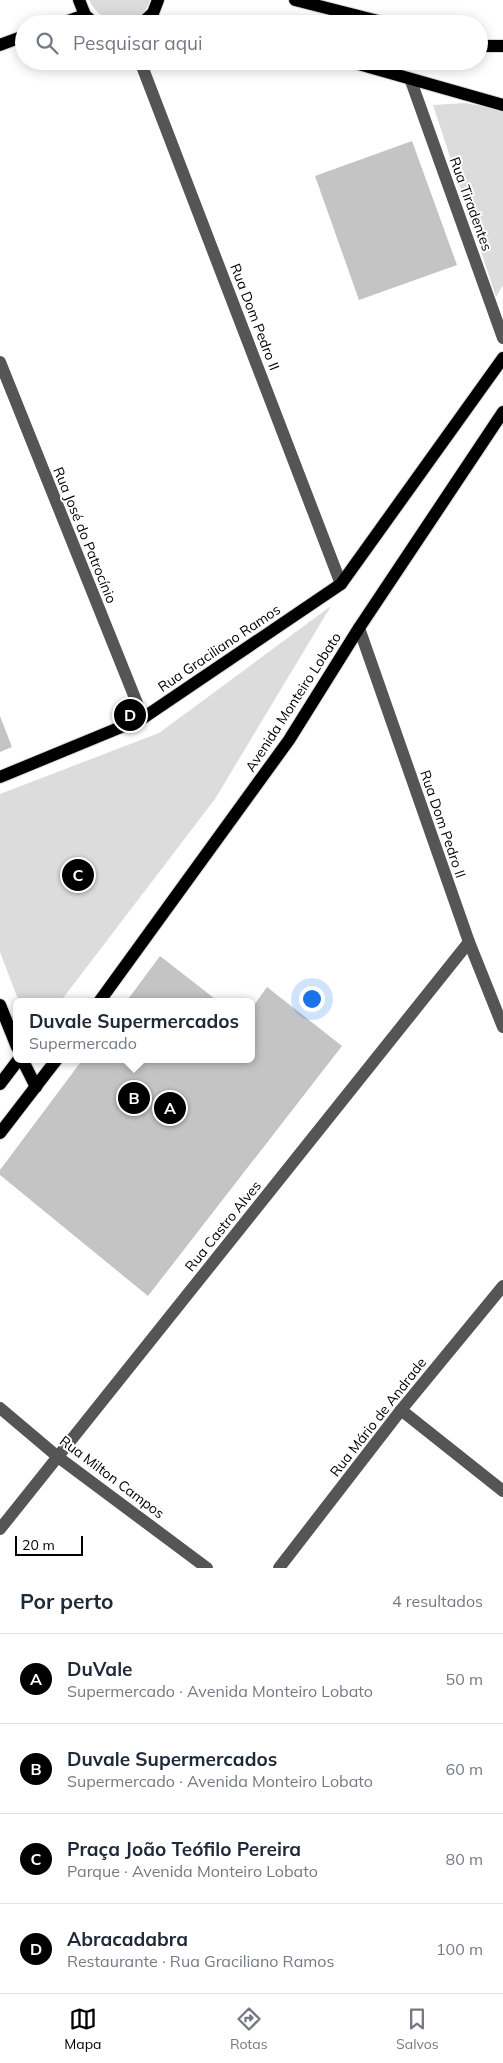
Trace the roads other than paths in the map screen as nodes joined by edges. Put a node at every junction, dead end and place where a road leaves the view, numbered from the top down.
1 (79, 0) edge
2 (158, 0) edge
3 (296, 0) edge
4 (88, 15) edge
5 (152, 15) edge
6 (355, 15) edge
7 (15, 39) edge
8 (0, 44) edge
9 (488, 46) edge
10 (503, 46) edge
11 (143, 70) edge
12 (378, 70) edge
13 (411, 80) junction
14 (503, 105) edge
15 (503, 338) edge
16 (503, 358) edge
17 (0, 362) edge
18 (503, 412) edge
19 (341, 584) junction
20 (359, 628) junction
21 (143, 718) junction
22 (0, 777) edge
23 (469, 942) junction
24 (103, 998) edge
25 (0, 1005) edge
26 (503, 1028) edge
27 (13, 1039) edge
28 (17, 1063) edge
29 (22, 1063) edge
30 (54, 1063) edge
31 (0, 1084) edge
32 (36, 1087) junction
33 (0, 1133) edge
34 (503, 1286) edge
35 (0, 1408) edge
36 (401, 1410) junction
37 (58, 1457) junction
38 (503, 1491) edge
39 (0, 1529) edge
40 (207, 1568) edge
41 (279, 1568) edge

1 - 4 main road
2 - 5 main road
3 - 6 main road
7 - 8 main road
9 - 10 main road
11 - 19 street, Rua Dom Pedro II
12 - 13 main road
13 - 14 main road
13 - 15 street, Rua Tiradentes
16 - 19 main road
17 - 21 street, Rua José do Patrocínio
18 - 20 main road, Avenida Monteiro Lobato
19 - 21 main road, Rua Graciliano Ramos
20 - 23 street, Rua Dom Pedro II
20 - 24 main road, Avenida Monteiro Lobato
21 - 22 main road, Rua Graciliano Ramos
23 - 26 street, Rua Dom Pedro II
23 - 37 street, Rua Castro Alves
25 - 27 main road
28 - 31 main road
29 - 32 main road
30 - 32 main road
32 - 33 main road
34 - 36 street, Rua Mário de Andrade
35 - 37 street, Rua Milton Campos
36 - 38 street
36 - 41 street, Rua Mário de Andrade
37 - 39 street, Rua Castro Alves
37 - 40 street, Rua Milton Campos

